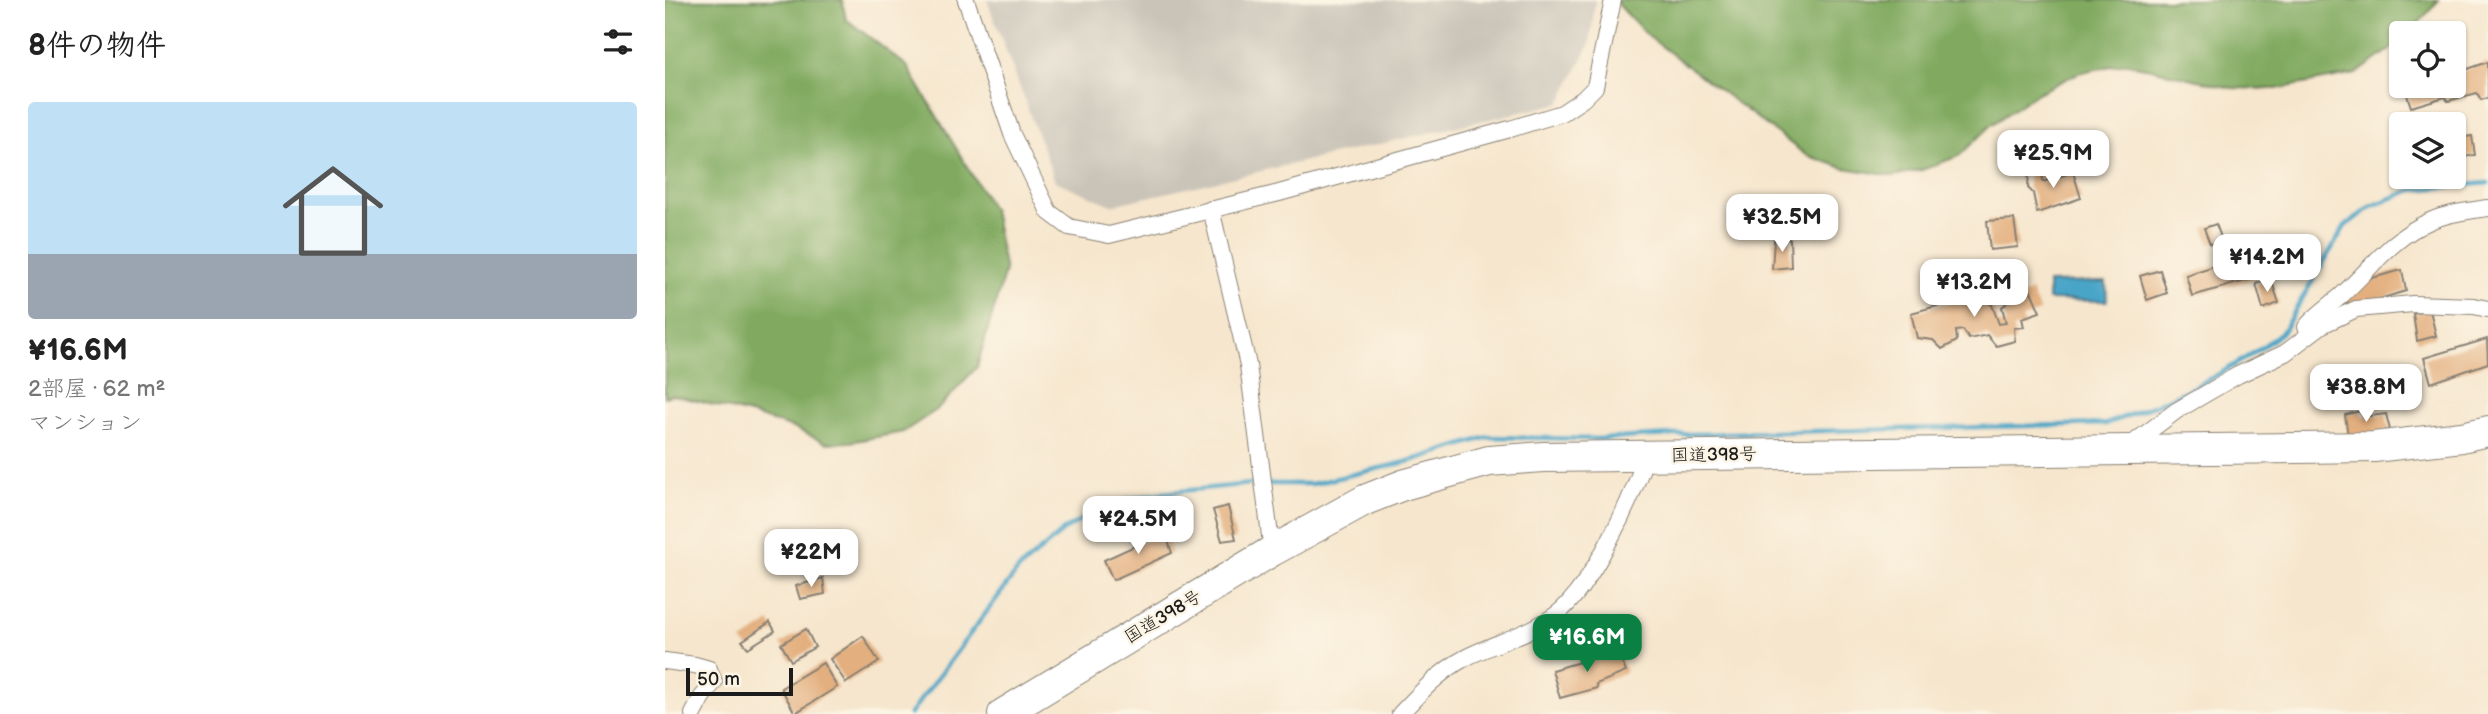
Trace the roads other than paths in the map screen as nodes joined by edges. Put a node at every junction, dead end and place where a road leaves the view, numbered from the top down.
1 (967, 0) edge
2 (1613, 0) edge
3 (2488, 208) edge
4 (1211, 209) junction
5 (2488, 309) edge
6 (2285, 353) junction
7 (2488, 431) edge
8 (2123, 451) junction
9 (1646, 456) junction
10 (1272, 551) junction
11 (665, 661) edge
12 (694, 711) edge
13 (1003, 714) edge
14 (1400, 714) edge

1 - 4 street
2 - 4 street
3 - 6 street
4 - 10 street
5 - 6 street
6 - 8 street
7 - 8 highway, 国道398号
8 - 9 highway, 国道398号
9 - 10 highway, 国道398号
9 - 14 street
10 - 13 highway, 国道398号
11 - 12 street

